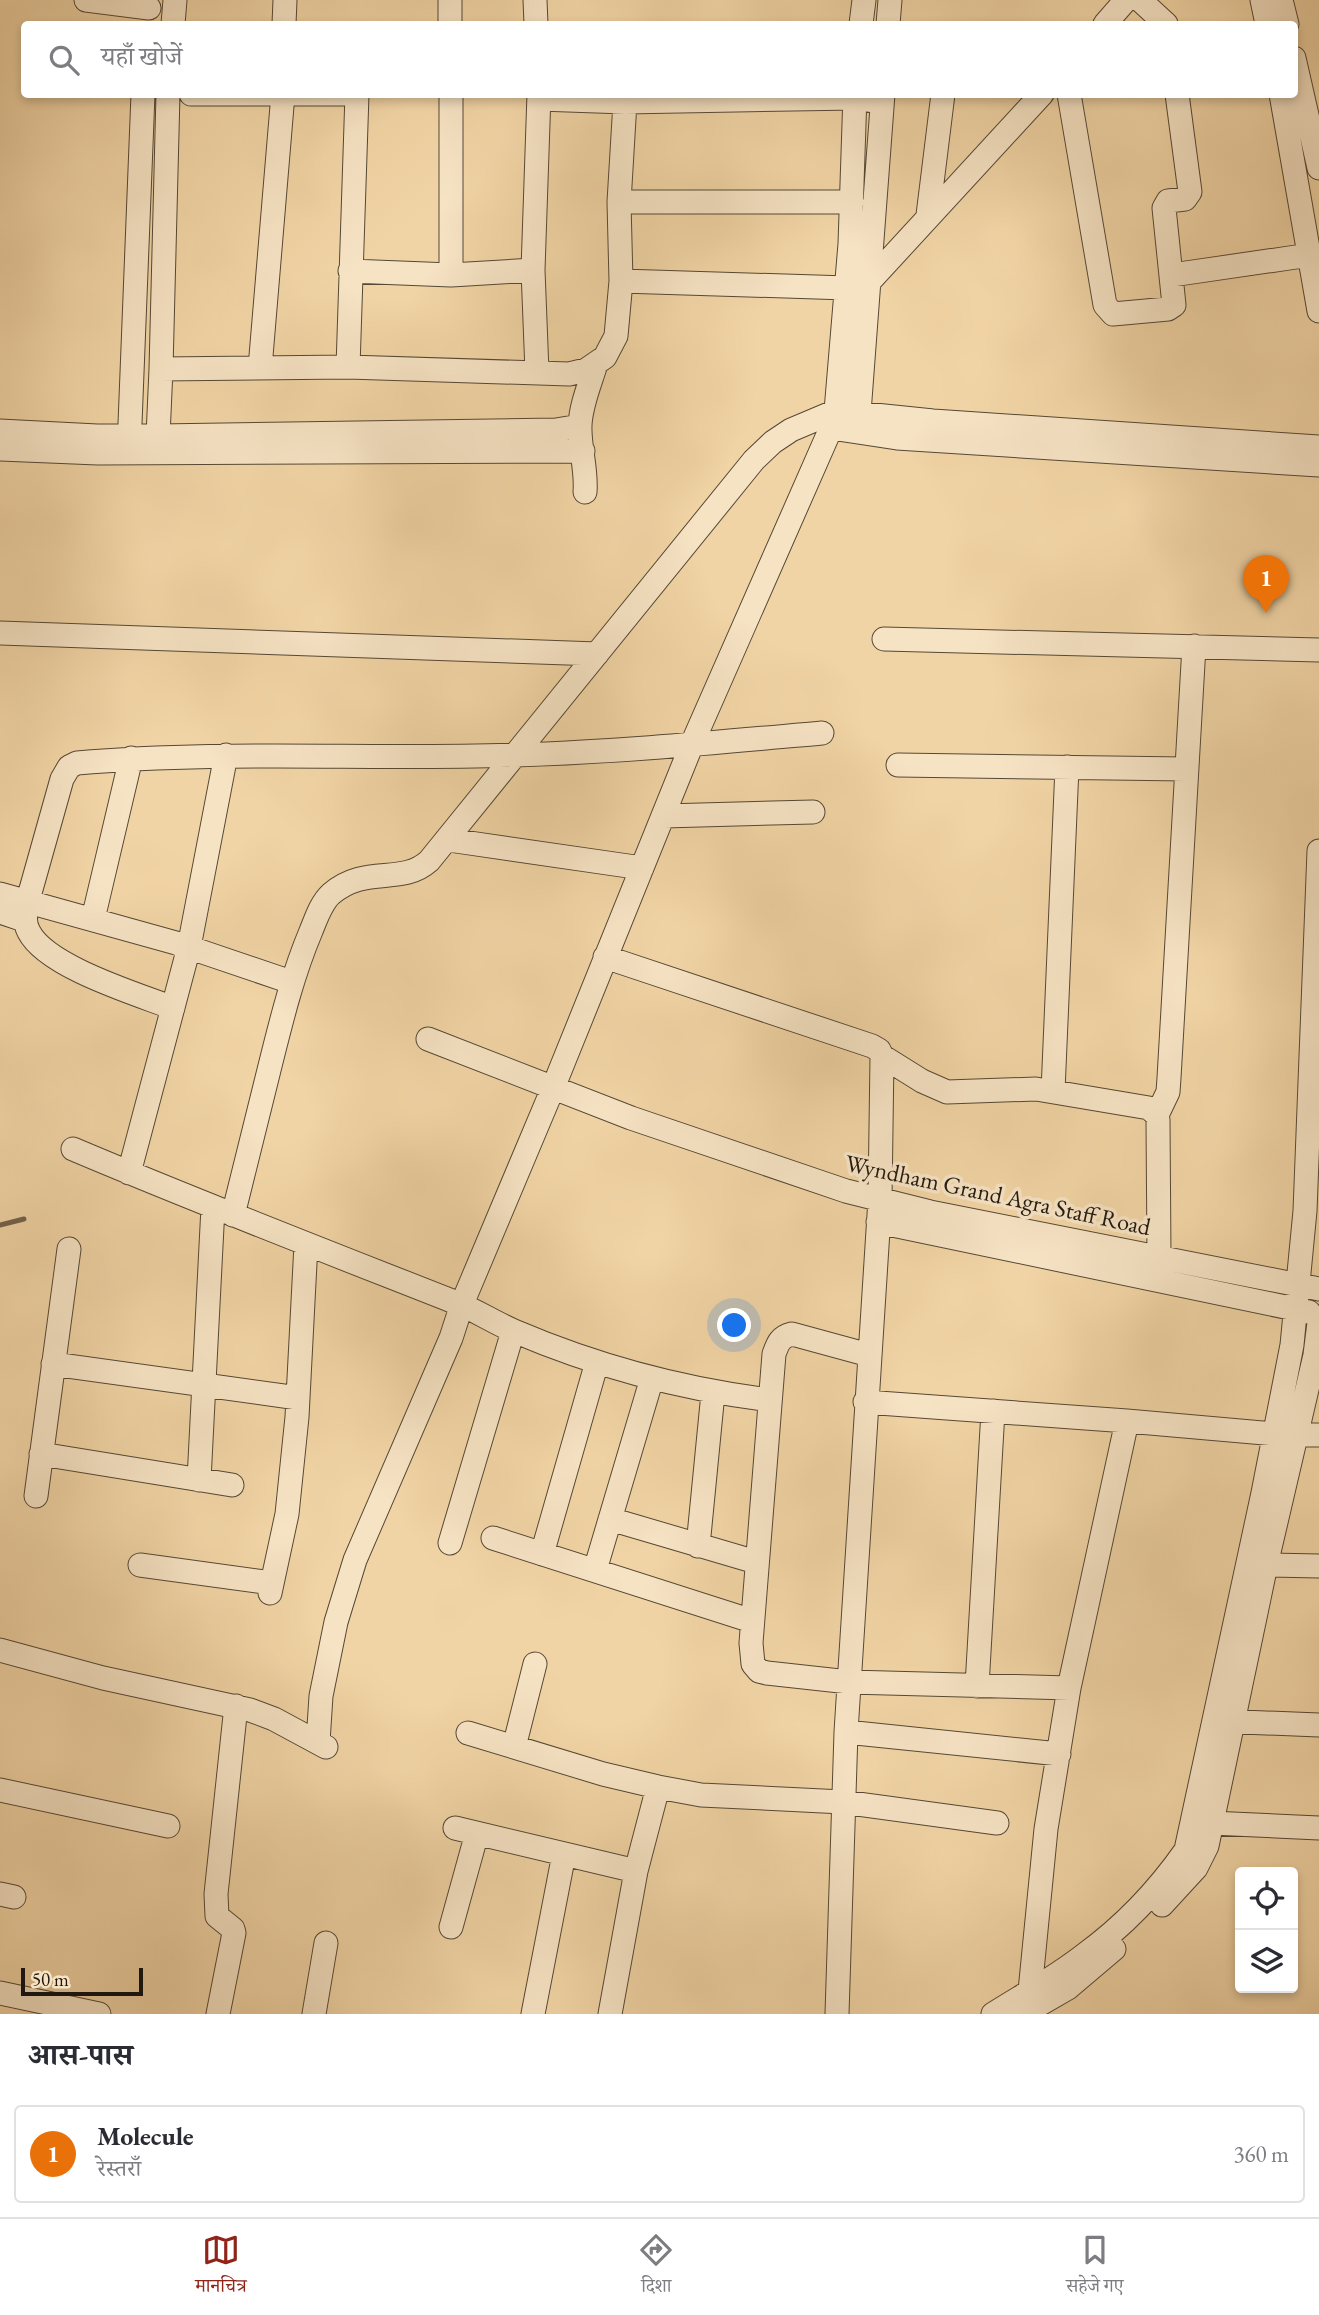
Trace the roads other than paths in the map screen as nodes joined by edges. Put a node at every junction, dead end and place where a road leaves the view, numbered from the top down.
1 (86, 0) edge
2 (175, 0) edge
3 (285, 0) edge
4 (450, 0) edge
5 (535, 0) edge
6 (863, 0) edge
7 (1126, 0) edge
8 (1140, 0) edge
9 (1262, 0) edge
10 (1281, 0) edge
11 (149, 11) edge
12 (173, 21) edge
13 (284, 21) edge
14 (450, 21) edge
15 (536, 21) edge
16 (861, 21) edge
17 (1108, 21) edge
18 (1163, 21) edge
19 (1266, 21) edge
20 (1286, 21) edge
21 (1298, 75) edge
22 (143, 98) edge
23 (168, 98) edge
24 (283, 98) edge
25 (357, 98) edge
26 (450, 98) edge
27 (539, 98) edge
28 (556, 98) edge
29 (778, 98) edge
30 (855, 98) edge
31 (882, 98) edge
32 (943, 98) edge
33 (1038, 98) edge
34 (1070, 98) edge
35 (1178, 98) edge
36 (1282, 98) edge
37 (625, 102) junction
38 (1319, 165) edge
39 (1296, 172) junction
40 (619, 202) junction
41 (852, 202) junction
42 (928, 215) junction
43 (1296, 257) dead end
44 (533, 270) junction
45 (350, 271) junction
46 (451, 275) junction
47 (1172, 275) junction
48 (621, 281) junction
49 (857, 285) junction
50 (1319, 311) edge
51 (596, 364) junction
52 (348, 367) junction
53 (260, 368) junction
54 (162, 369) junction
55 (537, 372) junction
56 (834, 419) junction
57 (858, 423) junction
58 (580, 426) junction
59 (0, 431) edge
60 (129, 444) junction
61 (156, 444) junction
62 (1319, 447) edge
63 (0, 449) edge
64 (583, 451) junction
65 (1319, 465) edge
66 (585, 492) dead end
67 (0, 633) edge
68 (884, 639) dead end
69 (1194, 646) junction
70 (1319, 650) edge
71 (597, 654) junction
72 (822, 733) dead end
73 (692, 744) junction
74 (226, 754) junction
75 (516, 755) junction
76 (131, 758) junction
77 (898, 765) dead end
78 (1067, 767) junction
79 (1186, 769) junction
80 (813, 813) dead end
81 (664, 816) junction
82 (449, 840) junction
83 (1319, 851) edge
84 (642, 867) junction
85 (0, 894) edge
86 (26, 910) junction
87 (0, 912) edge
88 (93, 919) junction
89 (190, 947) junction
90 (605, 957) junction
91 (291, 982) junction
92 (173, 1008) junction
93 (428, 1039) dead end
94 (882, 1056) junction
95 (553, 1088) junction
96 (1053, 1091) junction
97 (1157, 1115) junction
98 (73, 1149) dead end
99 (129, 1172) junction
100 (223, 1211) junction
101 (879, 1211) junction
102 (306, 1244) junction
103 (69, 1249) dead end
104 (1159, 1257) junction
105 (1308, 1287) edge
106 (462, 1304) junction
107 (1295, 1309) junction
108 (1319, 1314) edge
109 (1319, 1323) edge
110 (513, 1331) junction
111 (869, 1355) junction
112 (597, 1362) junction
113 (53, 1364) junction
114 (652, 1378) junction
115 (205, 1384) junction
116 (713, 1393) junction
117 (298, 1398) junction
118 (770, 1400) junction
119 (866, 1402) junction
120 (993, 1411) junction
121 (1127, 1421) junction
122 (1297, 1435) edge
123 (41, 1454) junction
124 (200, 1480) junction
125 (232, 1485) dead end
126 (36, 1496) dead end
127 (610, 1520) junction
128 (493, 1538) dead end
129 (450, 1543) dead end
130 (698, 1546) junction
131 (542, 1554) junction
132 (756, 1562) junction
133 (140, 1565) dead end
134 (1266, 1565) junction
135 (1319, 1566) edge
136 (595, 1570) junction
137 (752, 1622) junction
138 (0, 1650) edge
139 (535, 1664) dead end
140 (849, 1682) junction
141 (977, 1686) junction
142 (1069, 1688) junction
143 (236, 1706) junction
144 (1223, 1722) junction
145 (1319, 1725) edge
146 (846, 1732) junction
147 (468, 1733) dead end
148 (514, 1747) junction
149 (1059, 1754) junction
150 (658, 1787) junction
151 (0, 1790) edge
152 (843, 1802) junction
153 (998, 1823) dead end
154 (1211, 1823) junction
155 (168, 1826) dead end
156 (1319, 1828) edge
157 (564, 1854) junction
158 (636, 1871) junction
159 (451, 1927) dead end
160 (326, 1943) dead end
161 (0, 1993) edge
162 (1029, 2004) edge
163 (65, 2010) edge
164 (99, 2014) edge
165 (218, 2014) edge
166 (314, 2014) edge
167 (533, 2014) edge
168 (610, 2014) edge
169 (837, 2014) edge
170 (993, 2014) edge

1 - 11 street
2 - 12 street
3 - 13 street
4 - 14 street
5 - 15 street
6 - 16 street
7 - 17 street
8 - 18 street
9 - 19 street
10 - 20 street
21 - 38 street
22 - 60 street
23 - 54 street
24 - 53 street
25 - 45 street
26 - 46 street
27 - 44 street
28 - 37 street
29 - 37 street
30 - 41 street
31 - 49 street
32 - 42 street
33 - 42 street
34 - 47 street
35 - 47 street
36 - 39 street
37 - 40 street
38 - 39 street
39 - 50 street
40 - 41 street
40 - 48 street
41 - 49 street
42 - 49 street
43 - 47 street
44 - 46 street
44 - 55 street
45 - 46 street
45 - 52 street
48 - 49 street
48 - 51 street
49 - 56 street
49 - 57 street
51 - 55 street
51 - 58 street
52 - 53 street
52 - 55 street
53 - 54 street
54 - 61 street
56 - 57 street
56 - 71 street
56 - 73 street
57 - 62 street
57 - 65 street
58 - 61 street
58 - 64 street
59 - 60 street
60 - 61 street
60 - 63 street
61 - 64 street
64 - 66 street
67 - 71 street
68 - 69 street
69 - 70 street
69 - 79 street
71 - 75 street
72 - 73 street
73 - 75 street
73 - 81 street
74 - 75 street
74 - 76 street
74 - 89 street
75 - 82 street
76 - 86 street
76 - 88 street
77 - 78 street
78 - 79 street
78 - 96 street
79 - 97 street
80 - 81 street
81 - 84 street
82 - 84 street
82 - 91 street
83 - 105 street
84 - 90 street
85 - 86 street
86 - 87 street
86 - 88 street
86 - 92 street
88 - 89 street
89 - 91 street
89 - 92 street
90 - 94 street
90 - 95 street
91 - 100 street
92 - 99 street
93 - 95 street, Wyndham Grand Agra Staff Road
94 - 96 street
94 - 101 street
95 - 101 street, Wyndham Grand Agra Staff Road
95 - 106 street
96 - 97 street
97 - 104 street
98 - 99 street
99 - 100 street
100 - 102 street
100 - 115 street
101 - 104 street, Wyndham Grand Agra Staff Road
101 - 107 street
101 - 111 street
102 - 106 street
102 - 117 street
103 - 113 street
104 - 105 street, Wyndham Grand Agra Staff Road
105 - 107 street
106 - 110 street
106 - 143 street
107 - 108 street
107 - 122 street
109 - 122 street
110 - 112 street
110 - 129 street
111 - 118 street
111 - 119 street
112 - 114 street
112 - 131 street
113 - 115 street
113 - 123 street
114 - 116 street
114 - 127 street
115 - 117 street
115 - 124 street
116 - 118 street
116 - 130 street
117 - 133 street
118 - 132 street
119 - 120 street
119 - 140 street
120 - 121 street
120 - 141 street
121 - 122 street
121 - 142 street
122 - 134 street
122 - 144 street
123 - 124 street
123 - 126 street
124 - 125 street
127 - 130 street
127 - 136 street
128 - 131 street
130 - 132 street
131 - 136 street
132 - 137 street
134 - 135 street
134 - 144 street
136 - 137 street
137 - 140 street
138 - 143 street
139 - 148 street
140 - 141 street
140 - 146 street
141 - 142 street
142 - 149 street
143 - 165 street
144 - 145 street
144 - 154 street
144 - 162 street
146 - 149 street
146 - 152 street
147 - 148 street
148 - 150 street
149 - 162 street
150 - 152 street
150 - 158 street
151 - 155 street
152 - 153 street
152 - 169 street
154 - 156 street
154 - 162 street
157 - 158 street
157 - 159 street
157 - 167 street
158 - 168 street
160 - 166 street
161 - 163 street
162 - 170 street
163 - 164 street

